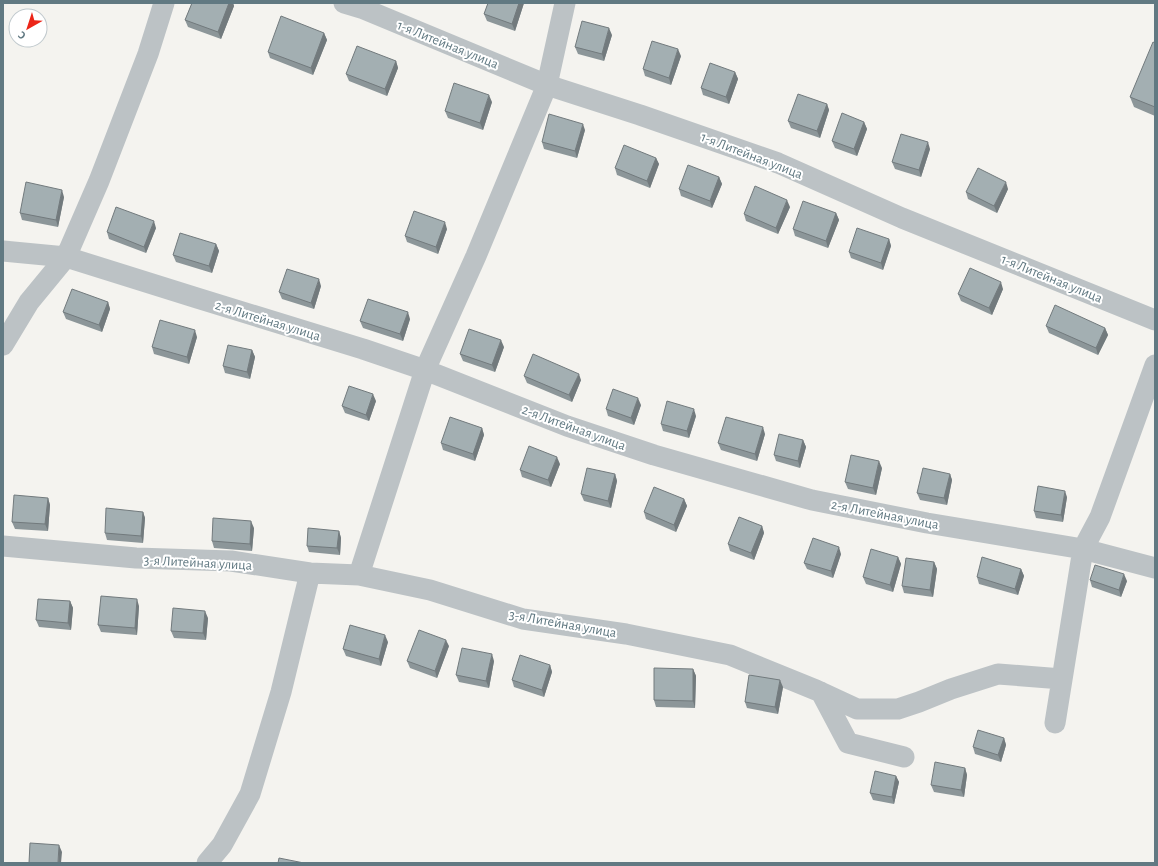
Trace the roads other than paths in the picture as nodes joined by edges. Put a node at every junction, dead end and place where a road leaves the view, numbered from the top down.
1 (164, 3) edge
2 (344, 3) edge
3 (565, 3) edge
4 (546, 85) junction
5 (3, 251) edge
6 (66, 258) junction
7 (1155, 320) edge
8 (3, 345) edge
9 (1155, 365) edge
10 (425, 370) junction
11 (3, 546) edge
12 (1083, 549) junction
13 (1155, 568) edge
14 (310, 574) junction
15 (359, 575) junction
16 (1062, 679) junction
17 (821, 692) junction
18 (1055, 723) dead end
19 (904, 758) dead end
20 (207, 863) edge

1 - 6 street
2 - 4 street, 1-я Литейная улица
3 - 4 street
4 - 7 street, 1-я Литейная улица
4 - 10 street
5 - 6 street, 2-я Литейная улица
6 - 8 street
6 - 10 street, 2-я Литейная улица
9 - 12 street
10 - 12 street, 2-я Литейная улица
10 - 15 street
11 - 14 street, 3-я Литейная улица
12 - 13 street, 2-я Литейная улица
12 - 16 street
14 - 15 street, 3-я Литейная улица
14 - 20 street
15 - 17 street, 3-я Литейная улица
16 - 17 street, 3-я Литейная улица
16 - 18 street
17 - 19 street

